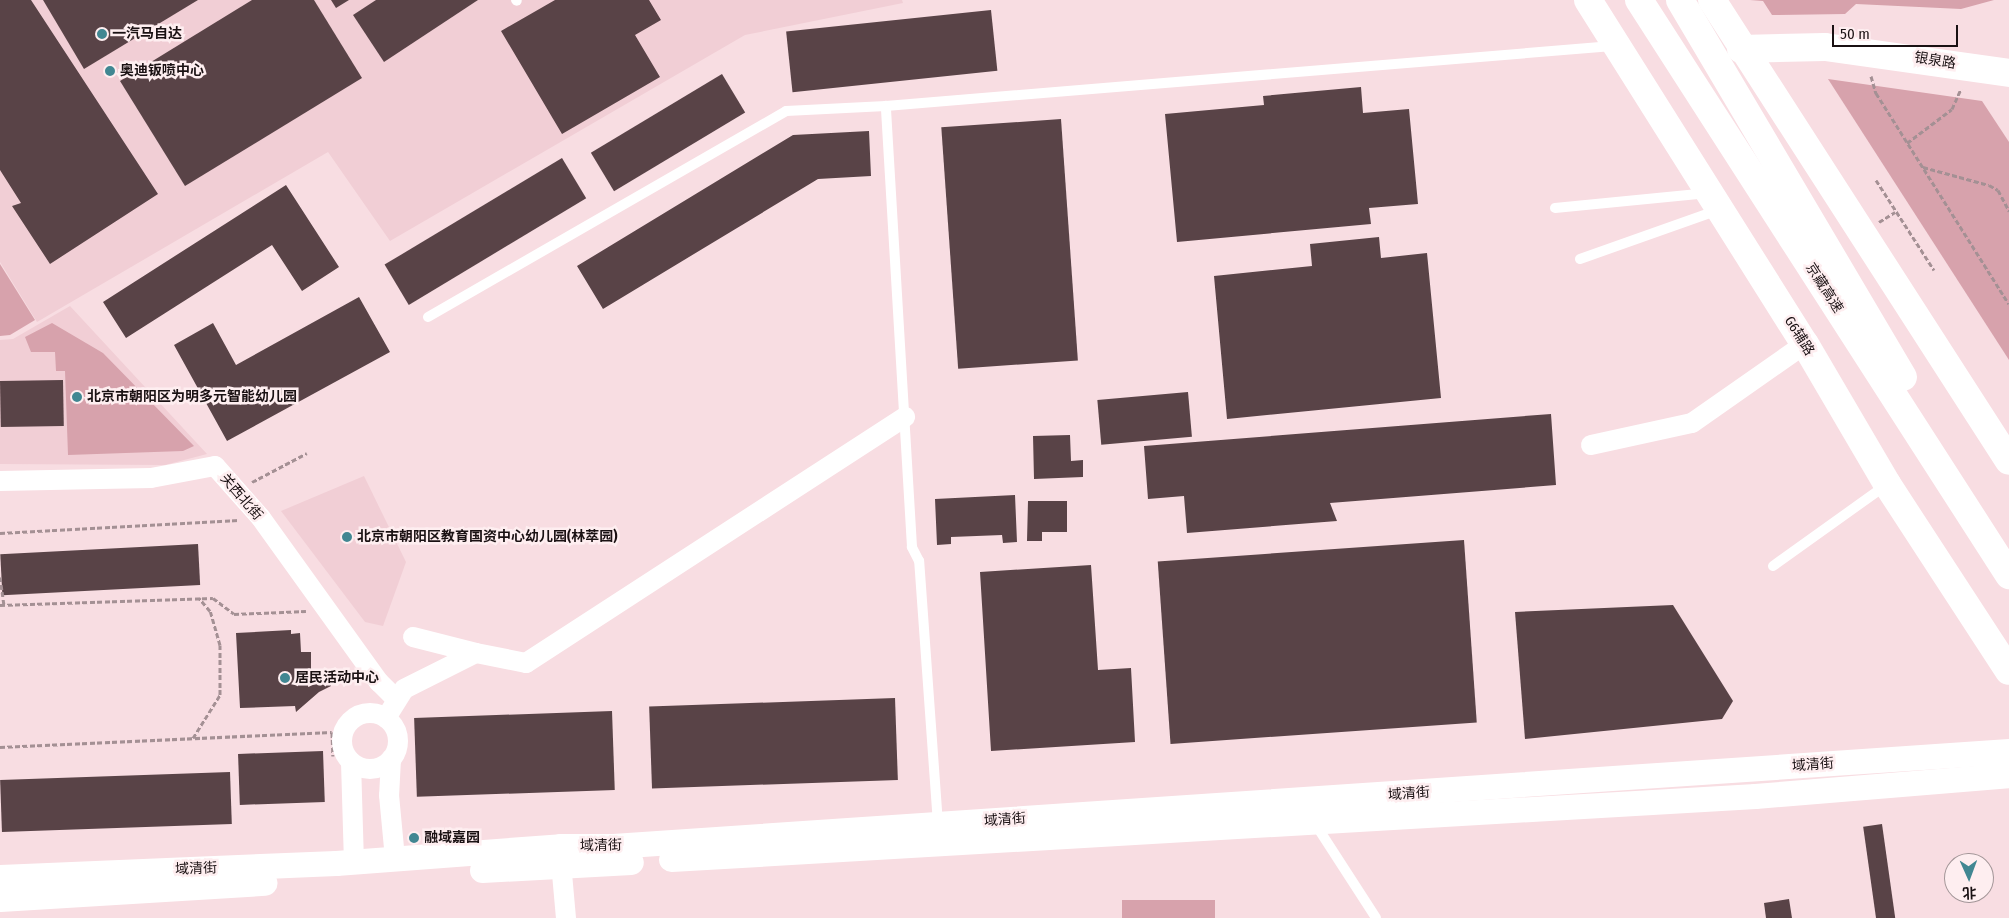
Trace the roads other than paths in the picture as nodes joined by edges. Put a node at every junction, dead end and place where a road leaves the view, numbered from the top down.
1 (1588, 0) edge
2 (1639, 0) edge
3 (1680, 0) edge
4 (1712, 0) edge
5 (1620, 45) junction
6 (1742, 49) junction
7 (2009, 73) edge
8 (886, 106) junction
9 (1714, 201) junction
10 (1554, 208) dead end
11 (1580, 259) dead end
12 (428, 317) dead end
13 (1804, 344) junction
14 (905, 417) junction
15 (1591, 445) dead end
16 (2009, 461) edge
17 (0, 481) edge
18 (1887, 484) junction
19 (2009, 545) edge
20 (1773, 566) dead end
21 (2009, 575) edge
22 (413, 637) dead end
23 (476, 653) junction
24 (2009, 671) edge
25 (397, 700) junction
26 (386, 718) junction
27 (2009, 750) edge
28 (391, 759) junction
29 (351, 762) junction
30 (2009, 775) edge
31 (1307, 812) junction
32 (939, 834) junction
33 (561, 856) junction
34 (396, 859) junction
35 (354, 862) junction
36 (0, 877) edge
37 (0, 899) edge
38 (566, 918) edge
39 (1376, 918) edge

1 - 5 main road, G6辅路
2 - 21 main road, 京藏高速
3 - 19 main road, 京藏高速
4 - 6 main road
5 - 8 lane
5 - 9 main road, G6辅路
6 - 7 main road, 银泉路
6 - 16 main road
8 - 12 lane
8 - 14 lane
9 - 10 lane
9 - 11 lane
9 - 13 main road, G6辅路
13 - 15 street
13 - 18 main road, G6辅路
14 - 23 street
14 - 32 lane
17 - 25 street, 关西北街
18 - 20 lane
18 - 24 main road, G6辅路
22 - 23 street
23 - 25 street
25 - 26 street
26 - 28 street
26 - 29 street
27 - 31 street, 域清街
28 - 29 street
28 - 34 street
29 - 35 street
30 - 31 street, 域清街
31 - 32 street, 域清街
31 - 39 lane
32 - 33 street, 域清街
33 - 34 street, 域清街
33 - 37 street, 域清街
33 - 38 street
34 - 35 street, 域清街
35 - 36 street, 域清街

